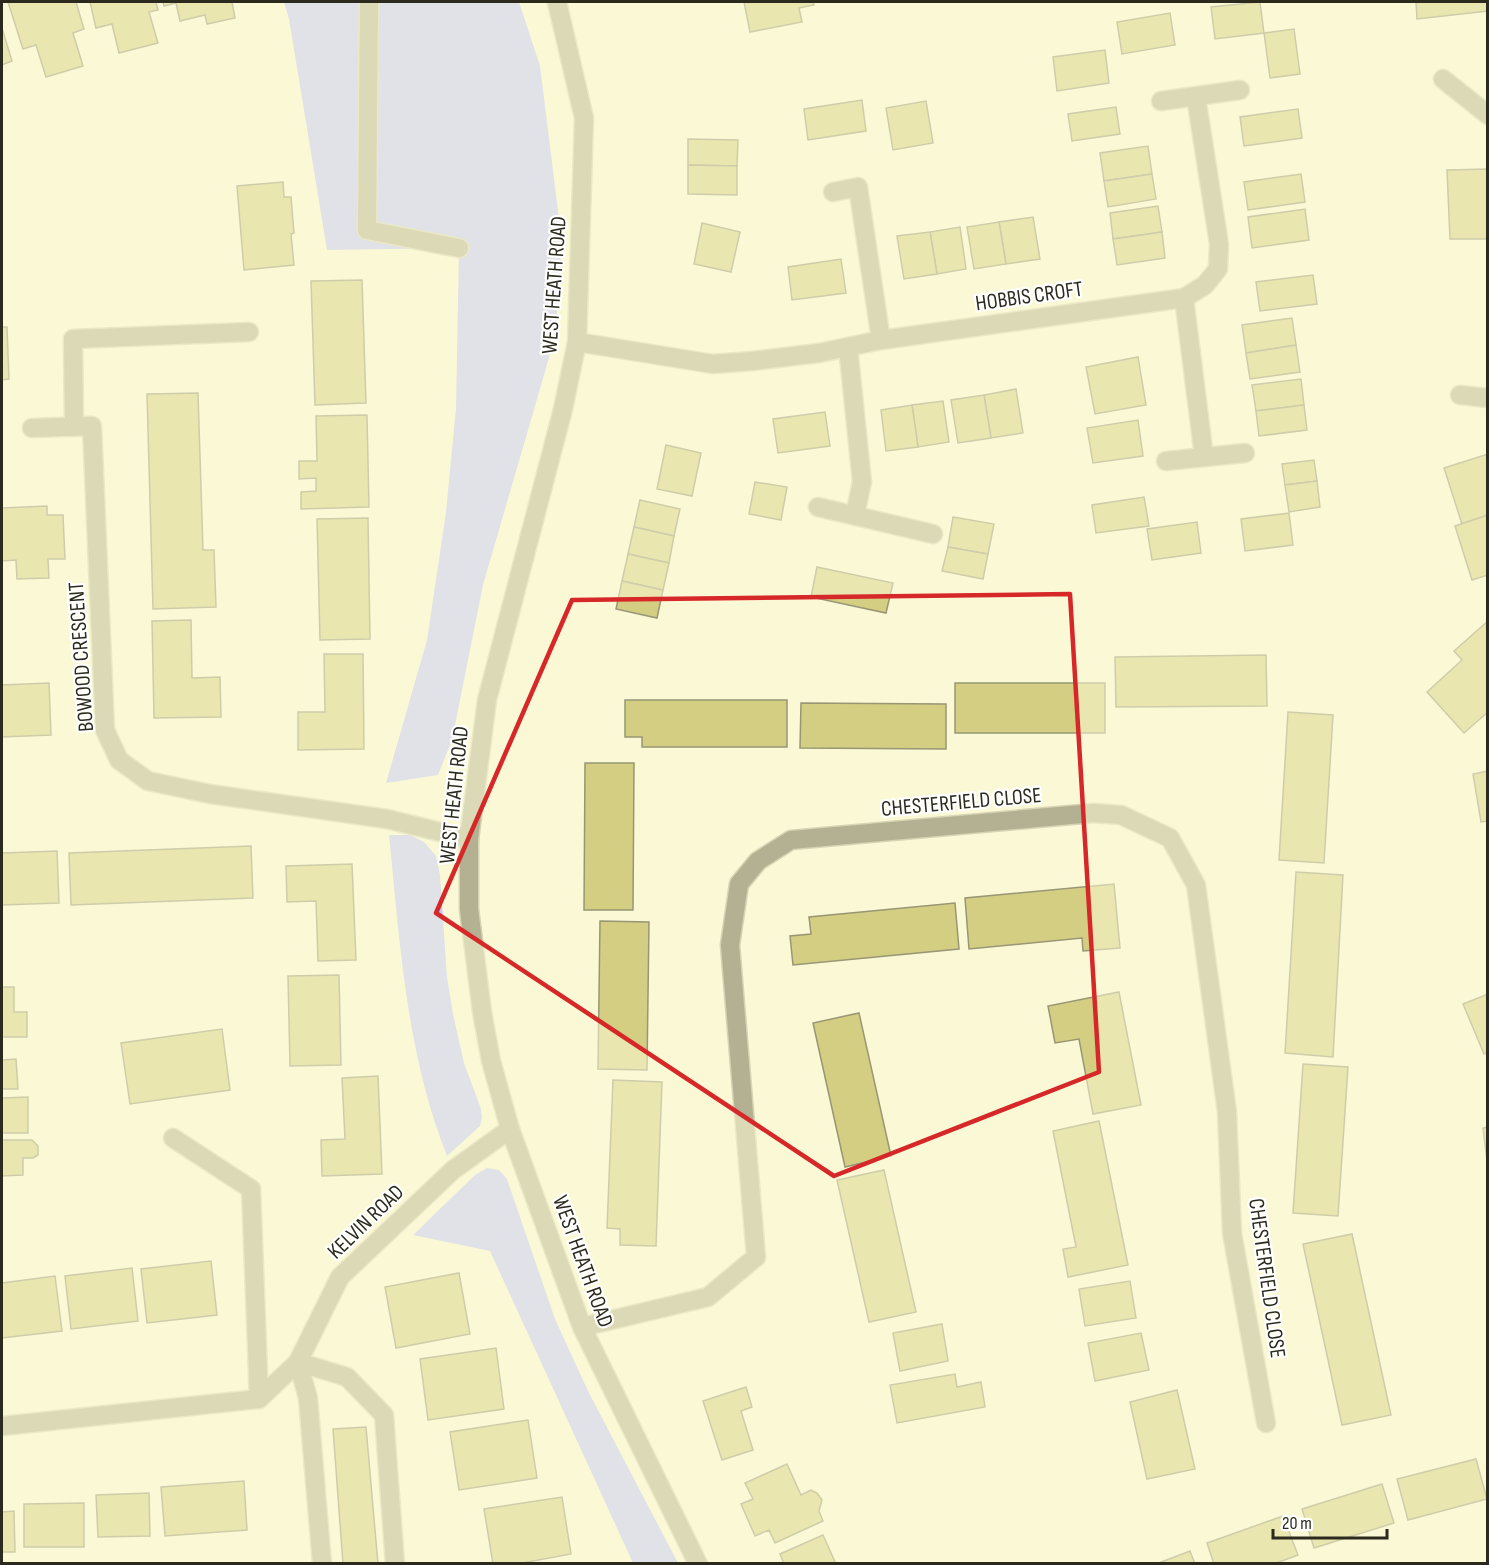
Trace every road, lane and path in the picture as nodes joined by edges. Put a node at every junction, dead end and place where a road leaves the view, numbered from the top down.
1 (369, 2) edge
2 (557, 2) edge
3 (1443, 79) dead end
4 (1240, 90) dead end
5 (1196, 97) junction
6 (1161, 101) dead end
7 (1488, 115) edge
8 (833, 192) dead end
9 (459, 248) dead end
10 (1184, 298) junction
11 (249, 332) dead end
12 (881, 340) junction
13 (577, 342) junction
14 (848, 347) junction
15 (1460, 394) dead end
16 (1488, 398) edge
17 (74, 427) junction
18 (32, 428) dead end
19 (1245, 453) dead end
20 (1204, 457) junction
21 (1167, 461) dead end
22 (818, 507) dead end
23 (855, 515) junction
24 (933, 534) dead end
25 (469, 839) junction
26 (510, 1129) junction
27 (173, 1138) dead end
28 (582, 1328) junction
29 (298, 1362) junction
30 (259, 1399) junction
31 (1266, 1424) dead end
32 (2, 1426) edge
33 (321, 1563) edge
34 (395, 1563) edge
35 (698, 1563) edge

1 - 9 street
2 - 13 street, WEST HEATH ROAD
3 - 7 street
4 - 5 street
5 - 6 street
5 - 10 street, HOBBIS CROFT
8 - 12 street
10 - 12 street, HOBBIS CROFT
10 - 20 street
11 - 17 street
12 - 14 street, HOBBIS CROFT
13 - 14 street, HOBBIS CROFT
13 - 25 street, WEST HEATH ROAD
14 - 23 street
15 - 16 street
17 - 18 street
17 - 25 street, BOWOOD CRESCENT
19 - 20 street
20 - 21 street
22 - 23 street
23 - 24 street
25 - 26 street, WEST HEATH ROAD
26 - 28 street, WEST HEATH ROAD
26 - 29 street, KELVIN ROAD
27 - 30 street
28 - 31 street, CHESTERFIELD CLOSE
28 - 35 street, WEST HEATH ROAD
29 - 30 street, KELVIN ROAD
29 - 33 street
29 - 34 street
30 - 32 street

